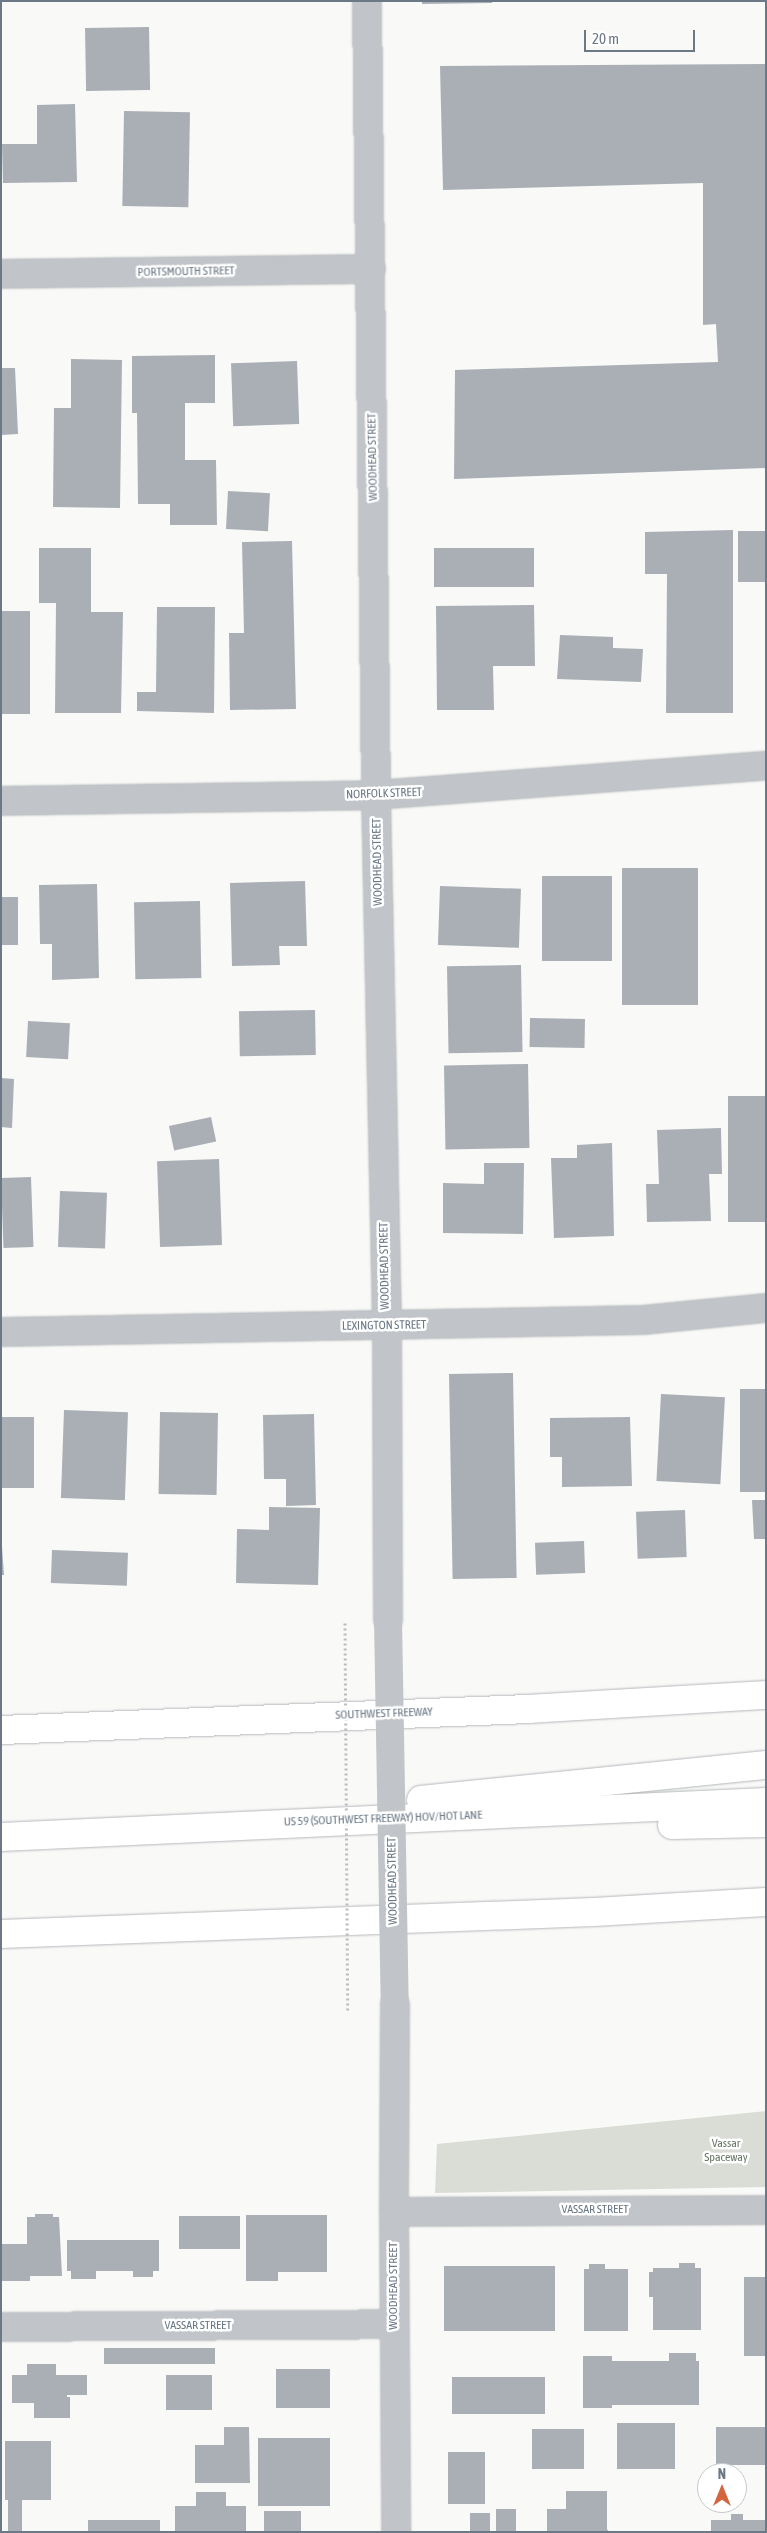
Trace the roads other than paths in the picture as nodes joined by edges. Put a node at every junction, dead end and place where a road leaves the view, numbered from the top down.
1 (367, 1) edge
2 (371, 269) junction
3 (1, 274) edge
4 (766, 766) edge
5 (376, 795) junction
6 (1, 801) edge
7 (766, 1308) edge
8 (386, 1326) junction
9 (1, 1332) edge
10 (766, 1695) edge
11 (1, 1730) edge
12 (766, 1765) edge
13 (766, 1802) edge
14 (766, 1823) edge
15 (128, 1830) junction
16 (1, 1837) edge
17 (766, 1902) edge
18 (1, 1934) edge
19 (766, 2210) edge
20 (394, 2212) junction
21 (394, 2324) junction
22 (1, 2327) edge
23 (396, 2532) edge

1 - 2 street, WOODHEAD STREET
2 - 3 street, PORTSMOUTH STREET
2 - 5 street, WOODHEAD STREET
4 - 5 street, NORFOLK STREET
5 - 6 street, NORFOLK STREET
5 - 8 street, WOODHEAD STREET
7 - 8 street, LEXINGTON STREET
8 - 9 street, LEXINGTON STREET
8 - 20 street, WOODHEAD STREET, bridge
10 - 11 highway, SOUTHWEST FREEWAY
12 - 15 highway
13 - 15 highway, US 59 (SOUTHWEST FREEWAY) HOV/HOT LANE
14 - 15 highway
15 - 16 highway, US 59 (SOUTHWEST FREEWAY) HOV/HOT LANE
17 - 18 highway
19 - 20 street, VASSAR STREET
20 - 21 street, WOODHEAD STREET
21 - 22 street, VASSAR STREET
21 - 23 street, WOODHEAD STREET

